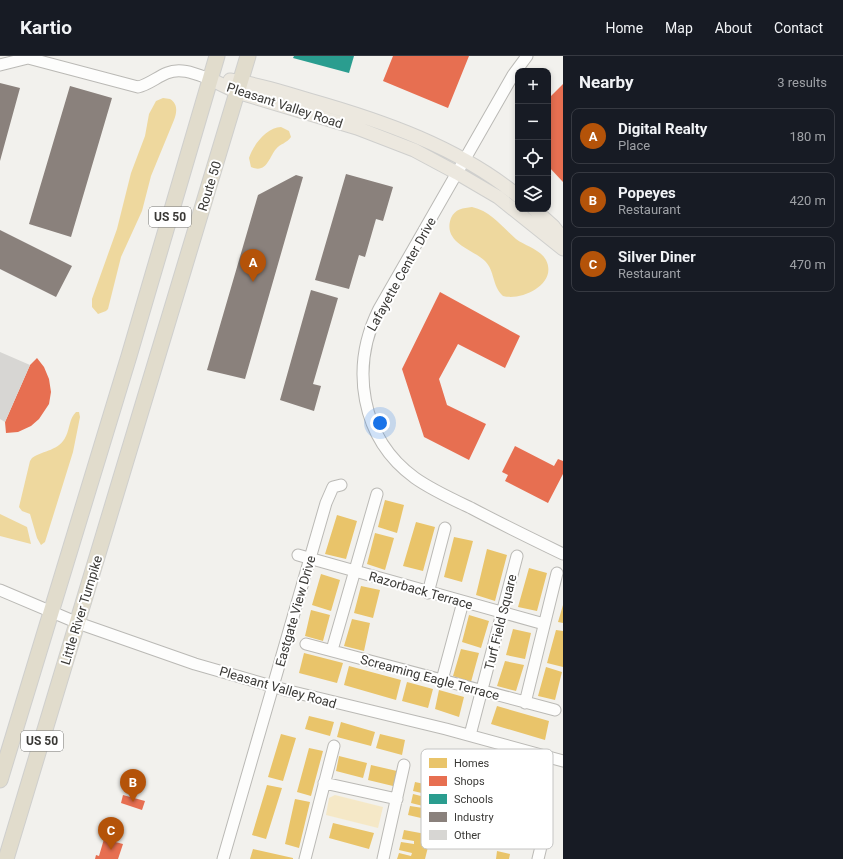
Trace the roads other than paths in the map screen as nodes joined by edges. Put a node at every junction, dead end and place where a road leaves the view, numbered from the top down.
1 (217, 56) edge
2 (248, 56) edge
3 (527, 56) edge
4 (0, 65) edge
5 (210, 79) junction
6 (239, 87) junction
7 (464, 161) junction
8 (457, 172) junction
9 (515, 194) edge
10 (537, 212) edge
11 (563, 239) edge
12 (563, 249) edge
13 (156, 361) joint
14 (341, 485) dead end
15 (377, 494) dead end
16 (445, 528) dead end
17 (563, 554) edge
18 (298, 555) dead end
19 (517, 556) dead end
20 (310, 559) junction
21 (354, 571) junction
22 (557, 573) dead end
23 (0, 590) edge
24 (428, 592) junction
25 (463, 602) junction
26 (50, 612) junction
27 (503, 612) junction
28 (78, 623) junction
29 (544, 624) junction
30 (306, 644) dead end
31 (332, 650) junction
32 (442, 680) junction
33 (273, 687) junction
34 (482, 691) junction
35 (525, 703) junction
36 (554, 710) dead end
37 (470, 735) junction
38 (334, 746) dead end
39 (520, 749) edge
40 (553, 758) edge
41 (563, 761) edge
42 (404, 765) dead end
43 (0, 780) edge
44 (324, 783) junction
45 (396, 799) junction
46 (540, 849) edge
47 (6, 859) edge
48 (223, 859) edge
49 (305, 859) edge
50 (383, 859) edge
51 (538, 859) edge

1 - 5 highway, US 50
2 - 6 highway, Route 50 / US 50
3 - 7 street, Lafayette Center Drive
4 - 5 street
5 - 6 main road, Pleasant Valley Road
5 - 26 highway, US 50
6 - 7 main road, Pleasant Valley Road
6 - 8 main road, Pleasant Valley Road
6 - 13 highway, Route 50 / US 50
7 - 8 street, Lafayette Center Drive
7 - 9 main road, Pleasant Valley Road
8 - 12 main road, Pleasant Valley Road
8 - 17 street, Lafayette Center Drive
10 - 11 main road
13 - 28 highway, Little River Turnpike / US 50
14 - 20 street, Eastgate View Drive
15 - 21 street
16 - 24 street
18 - 20 street, Razorback Terrace
19 - 27 street, Turf Field Square
20 - 21 street, Razorback Terrace
20 - 33 street, Eastgate View Drive
21 - 24 street, Razorback Terrace
21 - 31 street
22 - 29 street
23 - 26 street, Pleasant Valley Road
24 - 25 street, Razorback Terrace
25 - 27 street, Razorback Terrace
25 - 32 street
26 - 28 street, Pleasant Valley Road
26 - 43 highway, US 50
27 - 29 street, Razorback Terrace
27 - 34 street, Turf Field Square
28 - 33 street, Pleasant Valley Road
28 - 47 highway, Little River Turnpike / US 50
29 - 35 street
30 - 31 street, Screaming Eagle Terrace
31 - 32 street, Screaming Eagle Terrace
32 - 34 street, Screaming Eagle Terrace
33 - 37 street, Pleasant Valley Road
33 - 48 street, Eastgate View Drive
34 - 35 street, Screaming Eagle Terrace
34 - 37 street, Turf Field Square
35 - 36 street, Screaming Eagle Terrace
37 - 39 street, Pleasant Valley Road
38 - 44 street
40 - 41 street, Pleasant Valley Road
42 - 45 street
44 - 45 street
44 - 49 street
45 - 50 street
46 - 51 street

